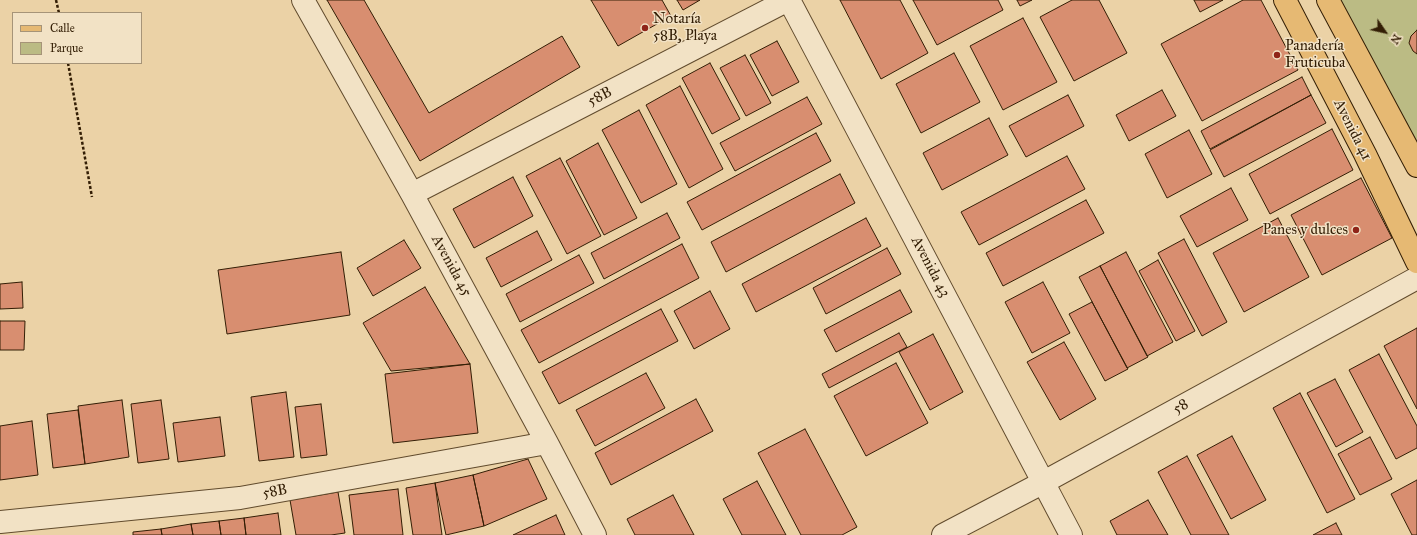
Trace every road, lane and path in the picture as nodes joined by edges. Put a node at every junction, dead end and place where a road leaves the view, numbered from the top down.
1 (56, 0) edge
2 (302, 0) edge
3 (789, 0) edge
4 (1285, 0) edge
5 (1328, 0) edge
6 (59, 12) edge
7 (68, 64) edge
8 (1417, 166) edge
9 (412, 194) junction
10 (92, 197) dead end
11 (1417, 262) edge
12 (1417, 278) edge
13 (547, 443) junction
14 (1044, 482) junction
15 (0, 522) edge
16 (595, 535) edge
17 (943, 535) edge
18 (1071, 535) edge

1 - 6 path
2 - 9 street, Avenida 45
3 - 9 street, 58B
3 - 14 street, Avenida 43
4 - 11 main road, Avenida 41
5 - 8 main road
7 - 10 path
9 - 13 street, Avenida 45
12 - 14 street, 58
13 - 15 street, 58B
13 - 16 street, Avenida 45
14 - 17 street, 58
14 - 18 street, Avenida 43

